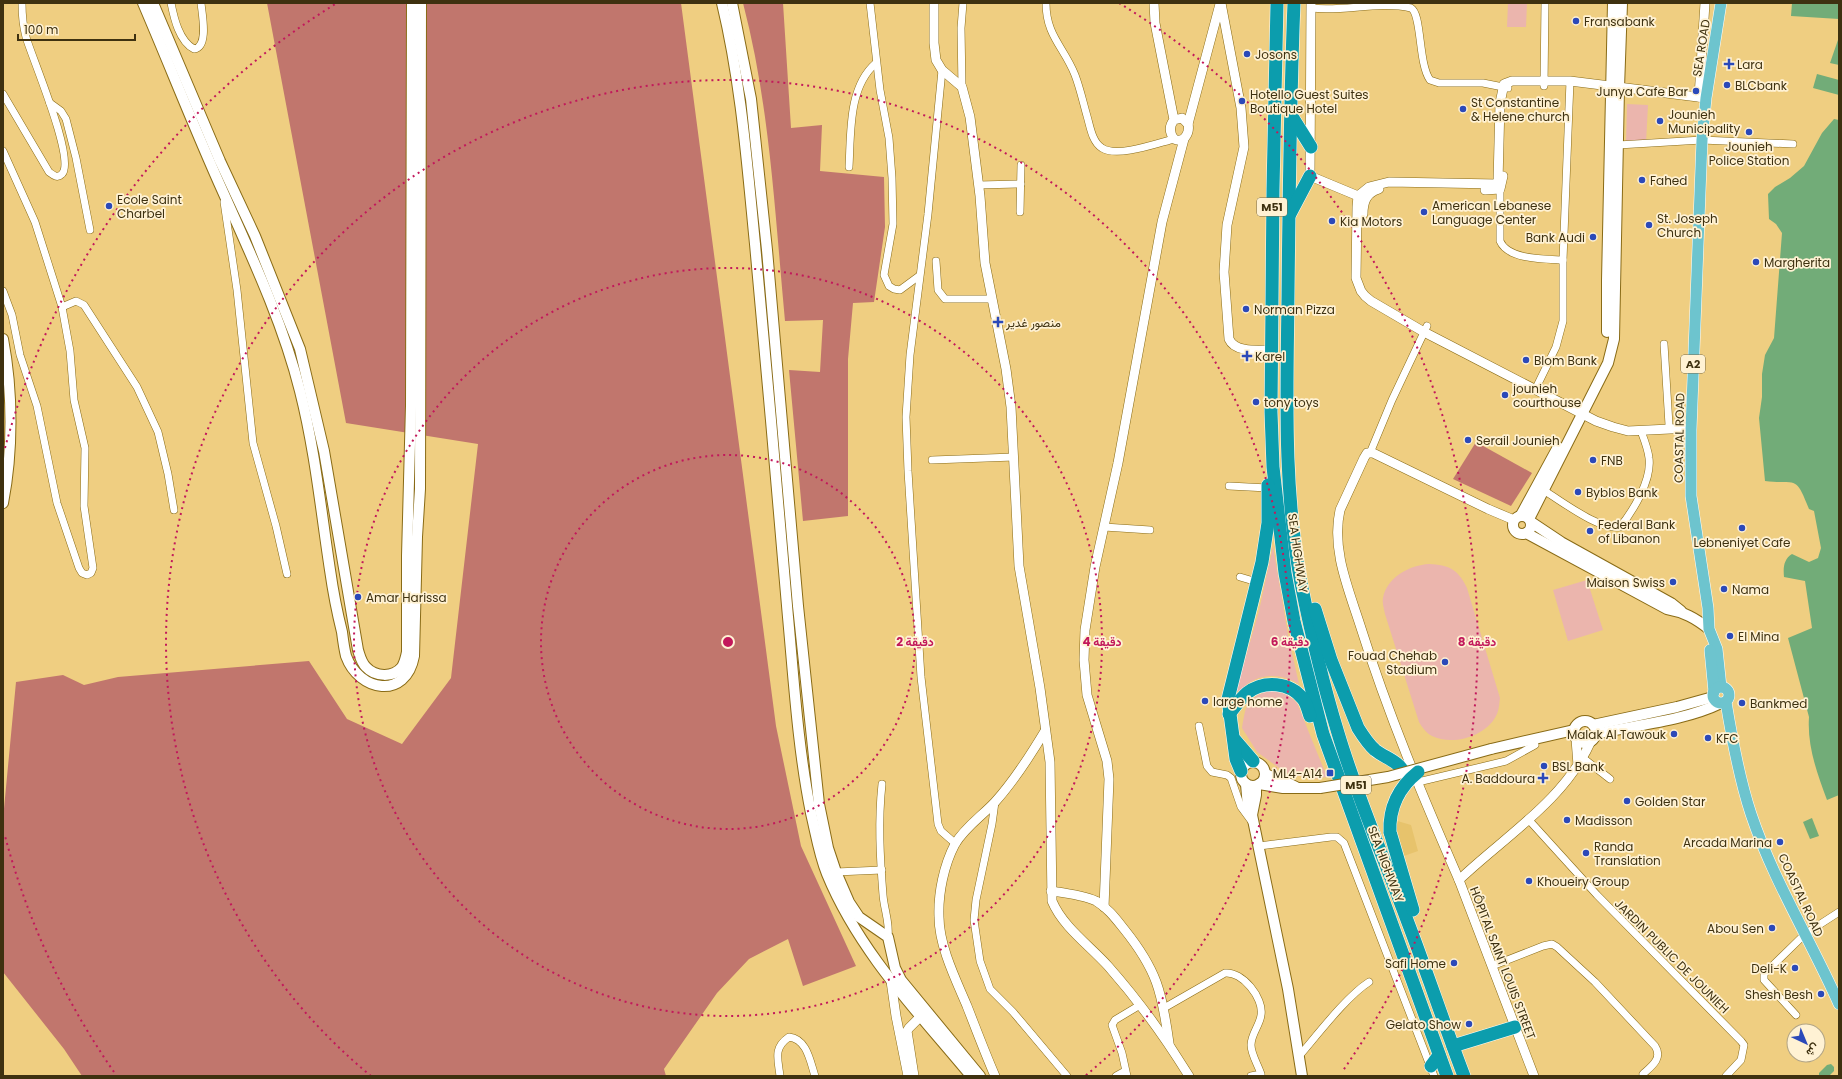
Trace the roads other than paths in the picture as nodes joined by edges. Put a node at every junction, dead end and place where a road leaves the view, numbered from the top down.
1 (22, 3) edge
2 (143, 3) edge
3 (153, 3) edge
4 (171, 3) edge
5 (201, 3) edge
6 (412, 3) edge
7 (421, 3) edge
8 (722, 3) edge
9 (732, 3) edge
10 (870, 3) edge
11 (934, 3) edge
12 (963, 3) edge
13 (1046, 3) edge
14 (1154, 3) edge
15 (1220, 3) edge
16 (1277, 3) edge
17 (1294, 3) edge
18 (1545, 3) edge
19 (1612, 3) edge
20 (1622, 3) edge
21 (1705, 3) edge
22 (1721, 3) edge
23 (1311, 6) edge
24 (876, 64) junction
25 (942, 70) junction
26 (1544, 83) junction
27 (1569, 84) junction
28 (962, 87) junction
29 (1505, 88) junction
30 (1613, 88) junction
31 (3, 94) edge
32 (1702, 97) junction
33 (50, 103) junction
34 (1291, 114) junction
35 (1174, 120) junction
36 (1188, 124) junction
37 (1174, 139) junction
38 (1184, 139) junction
39 (1702, 140) junction
40 (1793, 144) dead end
41 (1618, 145) junction
42 (1311, 147) junction
43 (3, 151) edge
44 (1021, 165) dead end
45 (849, 166) dead end
46 (1310, 176) junction
47 (1021, 184) junction
48 (979, 185) junction
49 (1498, 186) junction
50 (223, 192) junction
51 (1361, 197) junction
52 (1020, 212) dead end
53 (1289, 215) junction
54 (90, 230) dead end
55 (1563, 260) junction
56 (936, 261) dead end
57 (919, 276) junction
58 (3, 291) edge
59 (991, 299) junction
60 (62, 307) junction
61 (1426, 329) junction
62 (3, 340) edge
63 (1664, 344) dead end
64 (1271, 350) junction
65 (1537, 385) junction
66 (1582, 409) junction
67 (1691, 425) junction
68 (1664, 427) junction
69 (1641, 428) junction
70 (1370, 452) junction
71 (1014, 457) junction
72 (932, 460) dead end
73 (1272, 467) junction
74 (5, 483) edge
75 (1229, 486) dead end
76 (1268, 488) junction
77 (1543, 490) junction
78 (3, 503) edge
79 (174, 510) dead end
80 (1522, 520) junction
81 (1104, 527) junction
82 (1150, 530) dead end
83 (1526, 533) junction
84 (287, 574) dead end
85 (1240, 577) dead end
86 (1301, 581) junction
87 (1257, 582) junction
88 (1682, 612) junction
89 (1710, 631) junction
90 (1718, 698) junction
91 (1229, 714) junction
92 (1199, 726) dead end
93 (1045, 731) junction
94 (1593, 733) junction
95 (1575, 735) junction
96 (1235, 740) junction
97 (1534, 745) junction
98 (1492, 752) junction
99 (1331, 757) junction
100 (1253, 761) junction
101 (1580, 762) junction
102 (1241, 771) junction
103 (1265, 774) junction
104 (1412, 775) junction
105 (1610, 779) dead end
106 (882, 784) dead end
107 (1253, 784) junction
108 (1298, 788) junction
109 (995, 802) junction
110 (1253, 819) junction
111 (1528, 819) junction
112 (956, 844) junction
113 (1259, 846) junction
114 (882, 870) junction
115 (836, 872) junction
116 (1459, 880) junction
117 (1051, 891) junction
118 (1104, 907) junction
119 (1839, 912) edge
120 (874, 927) junction
121 (1805, 934) junction
122 (888, 937) junction
123 (862, 940) junction
124 (1492, 966) junction
125 (891, 981) junction
126 (1369, 982) dead end
127 (1430, 983) junction
128 (1839, 1004) edge
129 (1140, 1005) junction
130 (1165, 1012) junction
131 (1796, 1015) dead end
132 (920, 1017) junction
133 (1152, 1023) junction
134 (1515, 1026) junction
135 (1170, 1044) junction
136 (1453, 1046) junction
137 (1300, 1055) junction
138 (1439, 1055) junction
139 (1433, 1071) edge
140 (1126, 1074) edge
141 (1643, 1074) dead end
142 (1262, 1075) edge
143 (780, 1076) edge
144 (815, 1076) edge
145 (908, 1076) edge
146 (914, 1076) edge
147 (971, 1076) edge
148 (980, 1076) edge
149 (995, 1076) edge
150 (1068, 1076) edge
151 (1116, 1076) edge
152 (1189, 1076) edge
153 (1251, 1076) edge
154 (1302, 1076) edge
155 (1447, 1076) edge
156 (1464, 1076) edge
157 (1534, 1076) edge
158 (1726, 1076) edge

1 - 33 street
2 - 50 main road
3 - 6 main road
4 - 5 street
7 - 50 main road
8 - 123 main road
9 - 115 main road
10 - 24 street
11 - 25 street
12 - 28 street
13 - 37 street
14 - 35 street
15 - 36 street
15 - 64 street
16 - 64 highway, SEA HIGHWAY / M51
17 - 34 highway, SEA HIGHWAY / M51
18 - 26 street
19 - 30 main road
20 - 30 main road
21 - 32 street, SEA ROAD / A2
22 - 32 main road, SEA ROAD / A2
23 - 29 street
23 - 42 street
24 - 45 street
24 - 57 street
25 - 28 street
25 - 57 street
26 - 27 street
26 - 29 street
27 - 30 street
27 - 55 street
28 - 48 street
29 - 49 street
30 - 32 street
30 - 41 main road
30 - 66 main road
31 - 33 street
32 - 39 main road, COASTAL ROAD / A2
33 - 54 street
34 - 42 highway
34 - 53 highway, SEA HIGHWAY / M51
35 - 36 street
35 - 37 street
36 - 38 street
37 - 38 street
38 - 81 street
39 - 40 street
39 - 41 street
39 - 67 main road, COASTAL ROAD / A2
41 - 66 main road
42 - 46 street
43 - 60 street
44 - 47 street
46 - 51 street
46 - 53 highway
47 - 48 street
47 - 52 street
48 - 59 street
49 - 51 street
49 - 55 street
50 - 84 street
51 - 61 street
53 - 86 highway, SEA HIGHWAY / M51
55 - 65 street
56 - 59 street
57 - 112 street
58 - 60 street
59 - 71 street
60 - 79 street
61 - 65 street
61 - 70 street
62 - 74 main road
63 - 68 street
64 - 73 highway, SEA HIGHWAY / M51
65 - 66 street
66 - 69 street
66 - 77 main road
66 - 80 main road
67 - 68 street
67 - 89 main road, COASTAL ROAD / A2
68 - 69 street
69 - 77 street
70 - 80 street
70 - 104 street
71 - 72 street
71 - 93 street
73 - 76 highway
73 - 99 highway, SEA HIGHWAY / M51
74 - 78 main road
75 - 76 street
76 - 87 highway
77 - 80 main road
80 - 83 main road
80 - 83 main road
80 - 88 main road
81 - 82 street
81 - 118 street
83 - 88 main road
85 - 87 street
86 - 104 highway
86 - 127 highway, SEA HIGHWAY / M51
87 - 91 highway
88 - 89 main road
89 - 90 main road, A2
90 - 94 main road
90 - 121 main road, COASTAL ROAD / A2
91 - 96 highway
91 - 99 highway
92 - 110 street
93 - 109 street
93 - 117 street
94 - 95 main road
94 - 95 main road
94 - 101 street, HÔPITAL SAINT LOUIS STREET
95 - 97 main road
95 - 98 main road
95 - 101 street
96 - 100 highway
96 - 102 highway
97 - 98 main road
97 - 104 street
98 - 104 main road
99 - 138 highway, SEA HIGHWAY / M51
100 - 102 main road
100 - 103 main road
101 - 105 street
101 - 111 street, HÔPITAL SAINT LOUIS STREET
102 - 107 main road
103 - 107 main road
103 - 108 main road
104 - 108 main road, bridge
104 - 116 street
104 - 127 highway, bridge
106 - 114 street
107 - 108 main road
107 - 110 main road
109 - 112 street
109 - 150 street
110 - 113 main road
111 - 116 street, HÔPITAL SAINT LOUIS STREET
111 - 158 street, JARDIN PUBLIC DE JOUNIEH
112 - 149 street
113 - 137 main road
113 - 139 street
114 - 115 street
114 - 122 street
115 - 120 main road
116 - 124 street, HÔPITAL SAINT LOUIS STREET
117 - 118 street
117 - 129 street
118 - 130 street
119 - 121 street
120 - 122 main road
120 - 123 main road
121 - 128 main road, COASTAL ROAD / A2
121 - 131 street
122 - 148 main road
123 - 125 main road
124 - 134 street, HÔPITAL SAINT LOUIS STREET
124 - 141 street
125 - 132 main road
125 - 145 street
126 - 137 street
127 - 136 highway, SEA HIGHWAY / M51
129 - 133 street
129 - 140 street
130 - 133 street
130 - 135 street
130 - 142 street
132 - 146 street
132 - 147 main road
133 - 135 street
134 - 136 highway
134 - 157 street, HÔPITAL SAINT LOUIS STREET
135 - 152 street
136 - 156 highway, SEA HIGHWAY / M51
137 - 154 main road
138 - 139 highway
138 - 155 highway, SEA HIGHWAY / M51
140 - 151 street
142 - 153 street
143 - 144 street

